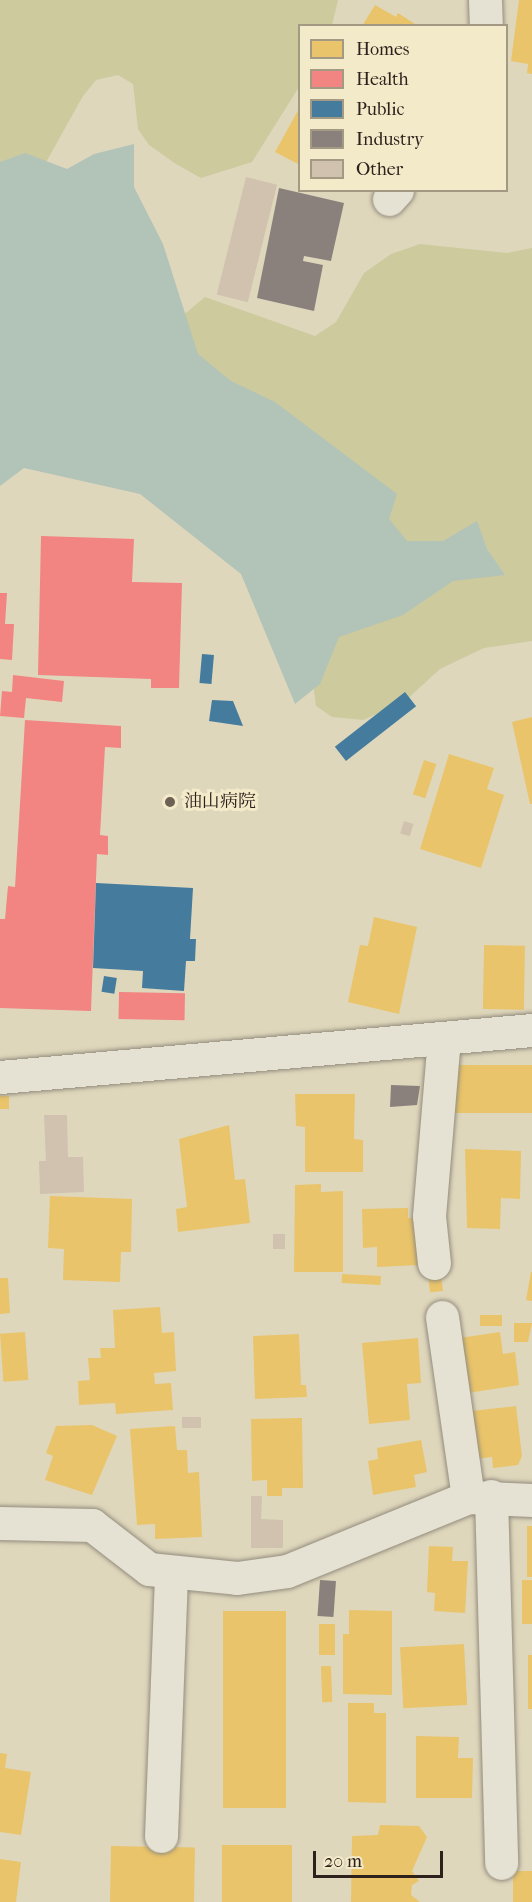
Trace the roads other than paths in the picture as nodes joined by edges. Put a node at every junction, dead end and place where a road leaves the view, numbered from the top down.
1 (485, 0) edge
2 (486, 24) edge
3 (532, 1030) edge
4 (444, 1039) junction
5 (0, 1077) edge
6 (434, 1263) dead end
7 (442, 1317) dead end
8 (480, 1497) junction
9 (532, 1500) edge
10 (0, 1523) edge
11 (171, 1572) junction
12 (161, 1836) dead end
13 (501, 1863) dead end

1 - 2 street
3 - 4 street
4 - 5 street
4 - 6 street
7 - 8 street
8 - 9 street
8 - 11 street
8 - 13 street
10 - 11 street
11 - 12 street

